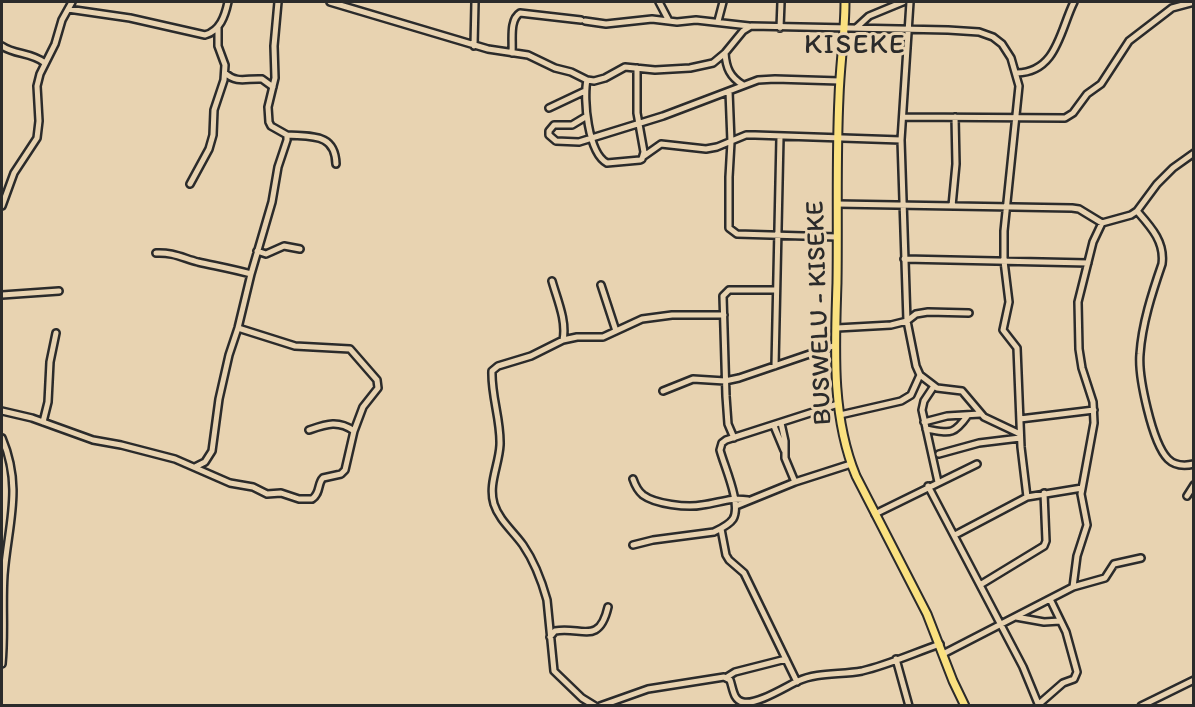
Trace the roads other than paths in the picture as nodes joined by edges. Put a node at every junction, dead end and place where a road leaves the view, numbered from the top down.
1 (72, 2) edge
2 (228, 2) edge
3 (278, 2) edge
4 (330, 2) edge
5 (475, 2) edge
6 (659, 2) edge
7 (723, 2) edge
8 (781, 2) edge
9 (845, 2) edge
10 (903, 2) edge
11 (910, 2) edge
12 (1074, 2) edge
13 (1194, 2) edge
14 (68, 9) junction
15 (669, 21) junction
16 (718, 21) junction
17 (751, 26) junction
18 (218, 27) junction
19 (780, 28) junction
20 (844, 28) junction
21 (855, 28) junction
22 (910, 29) junction
23 (2, 46) edge
24 (474, 46) junction
25 (512, 53) junction
26 (725, 53) junction
27 (45, 63) junction
28 (637, 69) junction
29 (225, 73) junction
30 (1017, 73) junction
31 (587, 80) junction
32 (840, 81) junction
33 (743, 85) junction
34 (273, 87) junction
35 (585, 91) junction
36 (729, 91) junction
37 (549, 108) dead end
38 (587, 116) junction
39 (903, 117) junction
40 (955, 117) junction
41 (1016, 117) junction
42 (639, 124) junction
43 (287, 135) junction
44 (838, 136) junction
45 (780, 137) junction
46 (592, 138) junction
47 (901, 140) junction
48 (731, 142) junction
49 (1194, 153) edge
50 (644, 156) junction
51 (336, 164) dead end
52 (190, 184) dead end
53 (837, 204) junction
54 (902, 205) junction
55 (2, 206) edge
56 (952, 206) junction
57 (1007, 207) junction
58 (1137, 211) junction
59 (1102, 223) junction
60 (777, 236) junction
61 (837, 237) junction
62 (300, 249) dead end
63 (257, 251) junction
64 (156, 253) dead end
65 (904, 259) junction
66 (1004, 261) junction
67 (1088, 263) junction
68 (251, 274) junction
69 (552, 281) dead end
70 (601, 285) dead end
71 (776, 290) junction
72 (59, 291) dead end
73 (2, 295) edge
74 (969, 313) dead end
75 (724, 315) junction
76 (907, 321) junction
77 (238, 328) junction
78 (837, 328) junction
79 (616, 331) junction
80 (56, 333) dead end
81 (562, 340) junction
82 (836, 345) junction
83 (775, 366) junction
84 (920, 375) junction
85 (725, 381) junction
86 (934, 386) junction
87 (663, 391) dead end
88 (838, 404) junction
89 (1094, 410) junction
90 (2, 411) edge
91 (980, 414) junction
92 (840, 415) junction
93 (968, 415) junction
94 (1020, 419) junction
95 (43, 422) junction
96 (924, 422) junction
97 (781, 423) junction
98 (774, 426) junction
99 (926, 429) junction
100 (309, 430) dead end
101 (354, 431) junction
102 (1020, 436) junction
103 (2, 438) edge
104 (734, 438) junction
105 (784, 450) junction
106 (939, 454) dead end
107 (851, 464) junction
108 (976, 464) dead end
109 (1194, 464) edge
110 (195, 467) junction
111 (633, 479) dead end
112 (795, 482) junction
113 (938, 482) junction
114 (1194, 485) edge
115 (928, 486) junction
116 (1082, 488) junction
117 (1044, 493) junction
118 (1187, 496) dead end
119 (1027, 497) junction
120 (735, 498) junction
121 (748, 500) junction
122 (736, 506) junction
123 (875, 514) junction
124 (721, 529) junction
125 (955, 535) junction
126 (633, 545) dead end
127 (1141, 558) dead end
128 (980, 585) junction
129 (1073, 586) junction
130 (1050, 600) junction
131 (608, 607) dead end
132 (1016, 616) junction
133 (1060, 621) junction
134 (1000, 625) junction
135 (550, 639) junction
136 (940, 644) junction
137 (943, 654) junction
138 (786, 659) junction
139 (896, 659) junction
140 (2, 664) edge
141 (726, 677) junction
142 (1194, 680) edge
143 (797, 681) junction
144 (738, 703) edge
145 (591, 705) edge
146 (600, 705) edge
147 (909, 705) edge
148 (965, 705) edge
149 (1039, 705) edge
150 (1141, 705) edge

1 - 14 street
2 - 18 street
3 - 34 street
4 - 24 street
5 - 24 street
6 - 15 street
7 - 16 street
8 - 19 street
9 - 20 main road, BUSWELU - KISEKE
10 - 21 street
11 - 22 street
12 - 30 street
13 - 41 street
14 - 18 street
14 - 27 street
15 - 16 street
15 - 25 street
16 - 17 street
17 - 19 street
17 - 26 street
18 - 29 street
19 - 20 street
20 - 21 street
20 - 32 main road, BUSWELU - KISEKE
21 - 22 street
22 - 30 street
22 - 39 street
23 - 27 street
24 - 25 street
25 - 31 street
26 - 28 street
26 - 33 street
27 - 55 street
28 - 31 street
28 - 42 street
29 - 34 street
29 - 52 street
30 - 41 street
31 - 35 street
32 - 33 street
32 - 44 main road, BUSWELU - KISEKE
33 - 36 street
34 - 43 street
35 - 37 street
35 - 38 street
36 - 42 street
36 - 48 street
38 - 46 street
38 - 46 street
39 - 40 street
39 - 47 street
40 - 41 street
40 - 56 street
41 - 57 street
42 - 46 street
42 - 50 street
43 - 51 street
43 - 63 street
44 - 45 street
44 - 47 street
44 - 53 main road, BUSWELU - KISEKE
45 - 48 street
45 - 60 street
46 - 50 street
47 - 54 street
48 - 50 street
48 - 60 street
49 - 58 street
53 - 54 street
53 - 61 main road, BUSWELU - KISEKE
54 - 56 street
54 - 65 street
56 - 57 street
57 - 59 street
57 - 66 street
58 - 59 street
58 - 109 street
59 - 67 street
60 - 61 street
60 - 71 street
61 - 78 main road, BUSWELU - KISEKE
62 - 63 street
63 - 68 street
64 - 68 street
65 - 66 street
65 - 76 street
66 - 67 street
66 - 94 street
67 - 89 street
68 - 77 street
69 - 81 street
70 - 79 street
71 - 75 street
71 - 83 street
72 - 73 street
74 - 76 street
75 - 79 street
75 - 85 street
76 - 78 street
76 - 84 street
77 - 101 street
77 - 110 street
78 - 82 main road, BUSWELU - KISEKE
79 - 81 street
80 - 95 street
81 - 135 street
82 - 83 street
82 - 88 main road, BUSWELU - KISEKE
83 - 85 street
84 - 86 street
84 - 92 street
85 - 87 street
85 - 104 street
86 - 91 street
86 - 96 street
88 - 92 main road, BUSWELU - KISEKE
88 - 97 street
89 - 94 street
89 - 116 street
90 - 95 street
91 - 93 street
91 - 102 street
92 - 107 main road, BUSWELU - KISEKE
93 - 96 street
93 - 99 street
94 - 102 street
95 - 110 street
96 - 99 street
97 - 98 street
97 - 105 street
98 - 104 street
98 - 105 street
99 - 113 street
100 - 101 street
101 - 110 street
102 - 106 street
102 - 119 street
103 - 140 street
104 - 120 street
105 - 112 street
107 - 112 street
107 - 123 main road, BUSWELU - KISEKE
108 - 113 street
111 - 120 street
112 - 121 street
113 - 115 street
114 - 118 street
115 - 123 street
115 - 125 street
116 - 117 street
116 - 129 street
117 - 119 street
117 - 128 street
119 - 125 street
120 - 121 street
120 - 122 street
121 - 122 street
122 - 124 street
123 - 136 main road, BUSWELU - KISEKE
124 - 126 street
124 - 138 street
125 - 128 street
127 - 129 street
128 - 134 street
129 - 130 street
130 - 132 street
130 - 133 street
131 - 135 street
132 - 133 street
132 - 134 street
133 - 149 street
134 - 137 street
134 - 149 street
135 - 145 street
136 - 137 main road, BUSWELU - KISEKE
136 - 139 street
137 - 148 main road, BUSWELU - KISEKE
138 - 141 street
138 - 143 street
139 - 143 street
139 - 147 street
141 - 144 street
141 - 146 street
142 - 150 street
143 - 144 street

